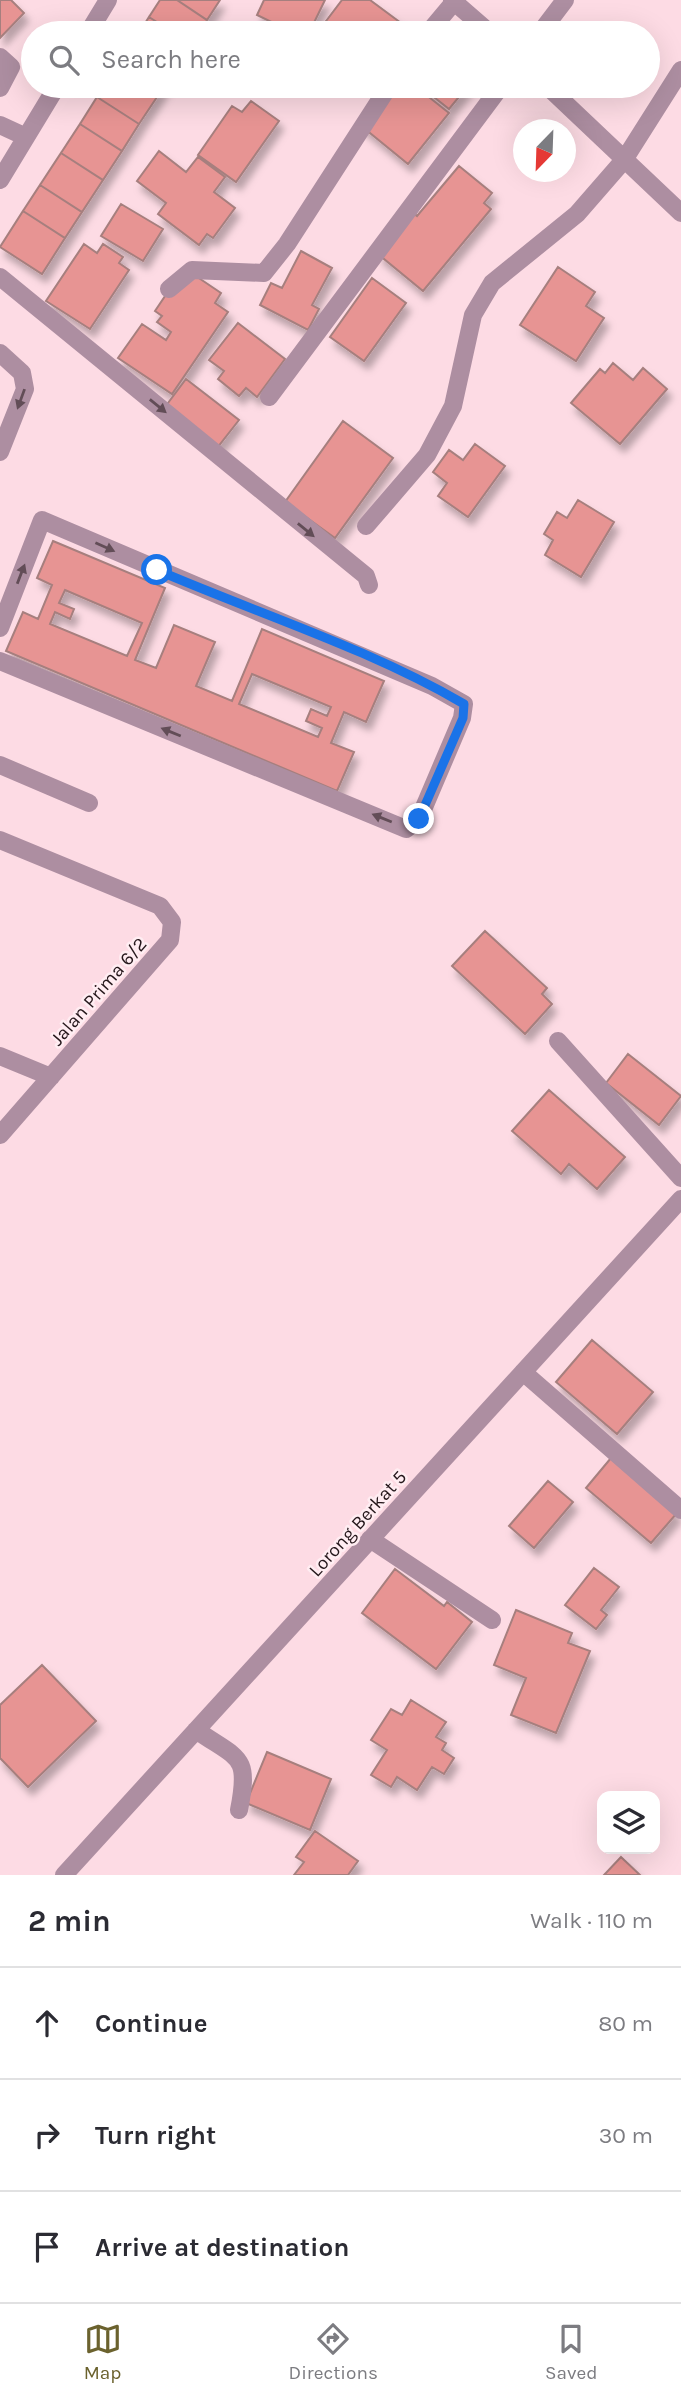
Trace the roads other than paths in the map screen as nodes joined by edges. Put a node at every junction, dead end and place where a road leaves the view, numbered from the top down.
1 (108, 0) edge
2 (565, 0) edge
3 (453, 1) edge
4 (95, 21) edge
5 (437, 21) edge
6 (476, 21) edge
7 (549, 21) edge
8 (0, 57) edge
9 (681, 70) edge
10 (0, 88) edge
11 (50, 98) edge
12 (381, 98) edge
13 (492, 98) edge
14 (559, 98) edge
15 (0, 125) edge
16 (26, 136) junction
17 (624, 160) junction
18 (0, 180) edge
19 (681, 213) edge
20 (0, 276) edge
21 (169, 289) dead end
22 (0, 353) edge
23 (269, 397) dead end
24 (0, 452) edge
25 (366, 526) dead end
26 (369, 585) dead end
27 (0, 628) edge
28 (0, 661) edge
29 (0, 765) edge
30 (89, 803) dead end
31 (0, 840) edge
32 (558, 1041) dead end
33 (0, 1056) edge
34 (51, 1077) junction
35 (0, 1135) edge
36 (681, 1178) edge
37 (681, 1199) edge
38 (523, 1372) junction
39 (681, 1510) edge
40 (370, 1539) junction
41 (492, 1620) dead end
42 (196, 1730) junction
43 (239, 1810) dead end
44 (64, 1875) edge

1 - 4 street
2 - 7 street
3 - 5 street
3 - 6 street
8 - 10 street
9 - 17 street
11 - 16 street
12 - 21 street
13 - 23 street
14 - 17 street
15 - 16 street
16 - 18 street
17 - 19 street
17 - 25 street
20 -> 26 street
22 -> 24 street
27 -> 28 street
29 - 30 street
31 - 34 street, Jalan Prima 6/2
32 - 36 street
33 - 34 street
34 - 35 street, Jalan Prima 6/2
37 - 38 street, Lorong Berkat 5
38 - 39 street
38 - 40 street, Lorong Berkat 5
40 - 41 street
40 - 42 street, Lorong Berkat 5
42 - 43 street
42 - 44 street, Lorong Berkat 5

